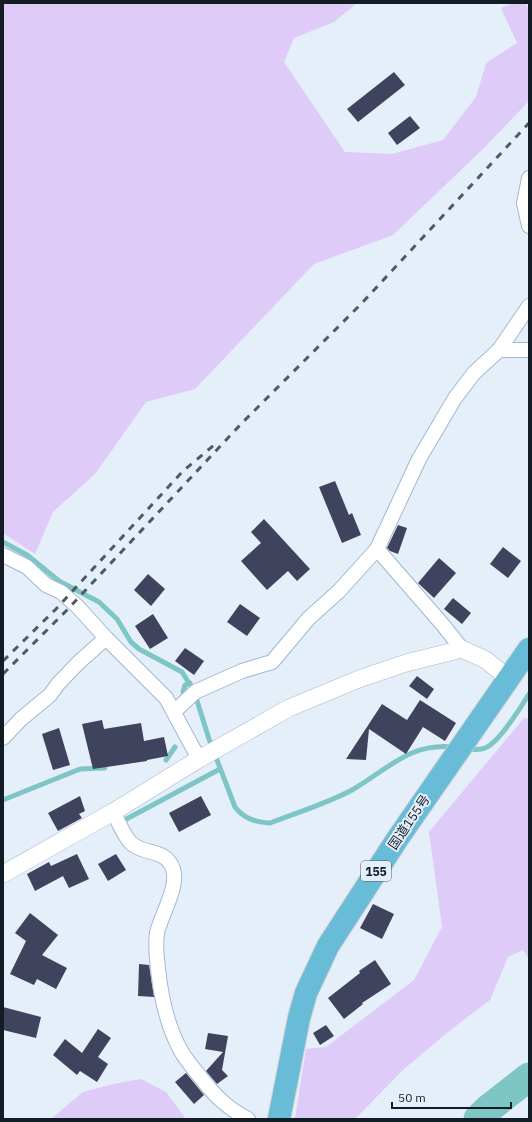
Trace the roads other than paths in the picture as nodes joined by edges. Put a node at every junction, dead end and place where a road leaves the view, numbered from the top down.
1 (529, 178) edge
2 (529, 226) edge
3 (529, 306) edge
4 (499, 350) junction
5 (529, 350) edge
6 (377, 549) junction
7 (3, 555) edge
8 (106, 638) junction
9 (462, 649) junction
10 (529, 649) edge
11 (508, 678) junction
12 (174, 712) junction
13 (3, 738) edge
14 (199, 759) junction
15 (113, 812) junction
16 (3, 874) edge
17 (248, 1119) edge
18 (279, 1119) edge

1 - 2 street
3 - 4 street
4 - 5 street
4 - 6 street
6 - 9 street
6 - 12 street
7 - 8 street
8 - 12 street
8 - 13 street
9 - 11 street
9 - 14 street
10 - 11 highway, 国道155号 / 155
11 - 18 highway, 国道155号 / 155
12 - 14 street
14 - 15 street
15 - 16 street
15 - 17 street

